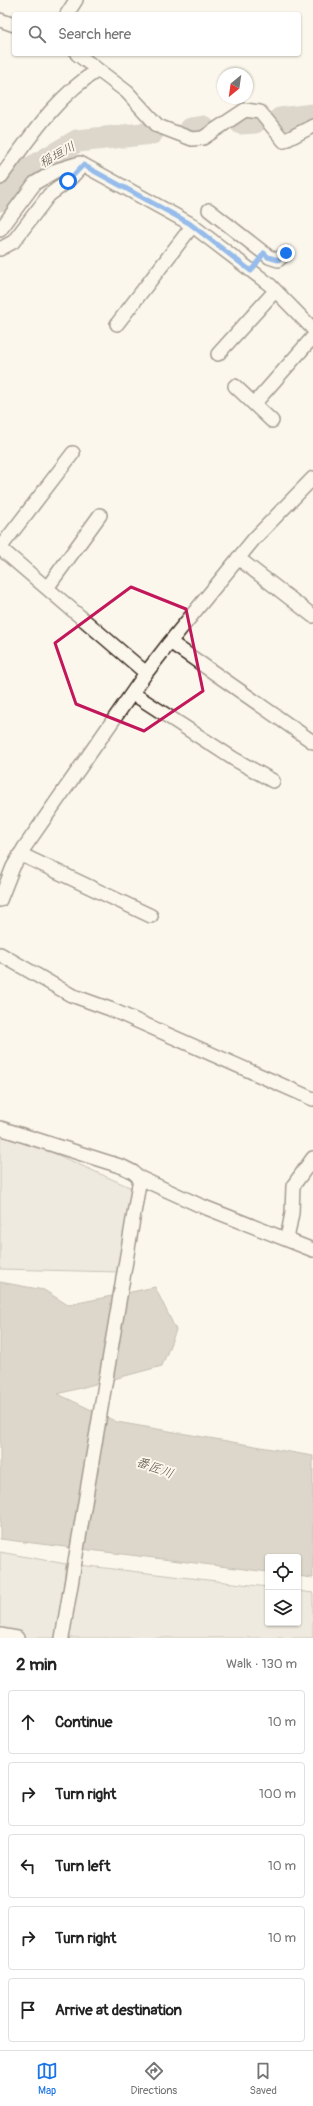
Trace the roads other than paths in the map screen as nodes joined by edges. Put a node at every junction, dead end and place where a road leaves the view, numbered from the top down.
1 (76, 0) edge
2 (68, 12) edge
3 (0, 20) edge
4 (12, 24) edge
5 (80, 56) edge
6 (98, 70) junction
7 (313, 126) edge
8 (83, 165) junction
9 (0, 178) edge
10 (208, 210) dead end
11 (192, 225) junction
12 (0, 230) edge
13 (0, 249) edge
14 (264, 253) junction
15 (286, 253) dead end
16 (251, 271) junction
17 (275, 290) junction
18 (117, 324) dead end
19 (313, 329) edge
20 (313, 337) edge
21 (218, 354) dead end
22 (235, 386) dead end
23 (255, 403) junction
24 (272, 421) dead end
25 (72, 453) dead end
26 (313, 478) edge
27 (100, 515) dead end
28 (0, 548) edge
29 (238, 558) junction
30 (47, 588) junction
31 (313, 616) edge
32 (170, 642) junction
33 (146, 673) junction
34 (132, 693) junction
35 (313, 742) edge
36 (273, 782) dead end
37 (20, 854) junction
38 (0, 900) edge
39 (151, 916) dead end
40 (0, 954) edge
41 (313, 1099) edge
42 (0, 1128) edge
43 (313, 1158) edge
44 (140, 1178) junction
45 (287, 1239) junction
46 (313, 1250) edge
47 (0, 1635) edge
48 (17, 1638) edge
49 (62, 1638) edge

1 - 2 street
3 - 4 street
5 - 6 street
6 - 7 street
6 - 9 street
8 - 11 street
8 - 12 street
8 - 13 street
10 - 14 street
11 - 16 street
11 - 18 street
14 - 15 street
14 - 16 street
16 - 17 street
17 - 19 street
17 - 21 street
20 - 23 street
22 - 23 street
23 - 24 street
25 - 28 street
26 - 29 street
27 - 30 street
28 - 30 street
29 - 31 street
29 - 32 street
30 - 33 street
32 - 33 street
32 - 35 street
33 - 34 street
34 - 36 street
34 - 37 street
37 - 38 street
37 - 39 street
40 - 41 street
42 - 44 street
43 - 45 street
44 - 45 street
44 - 49 street
45 - 46 street
47 - 48 street

